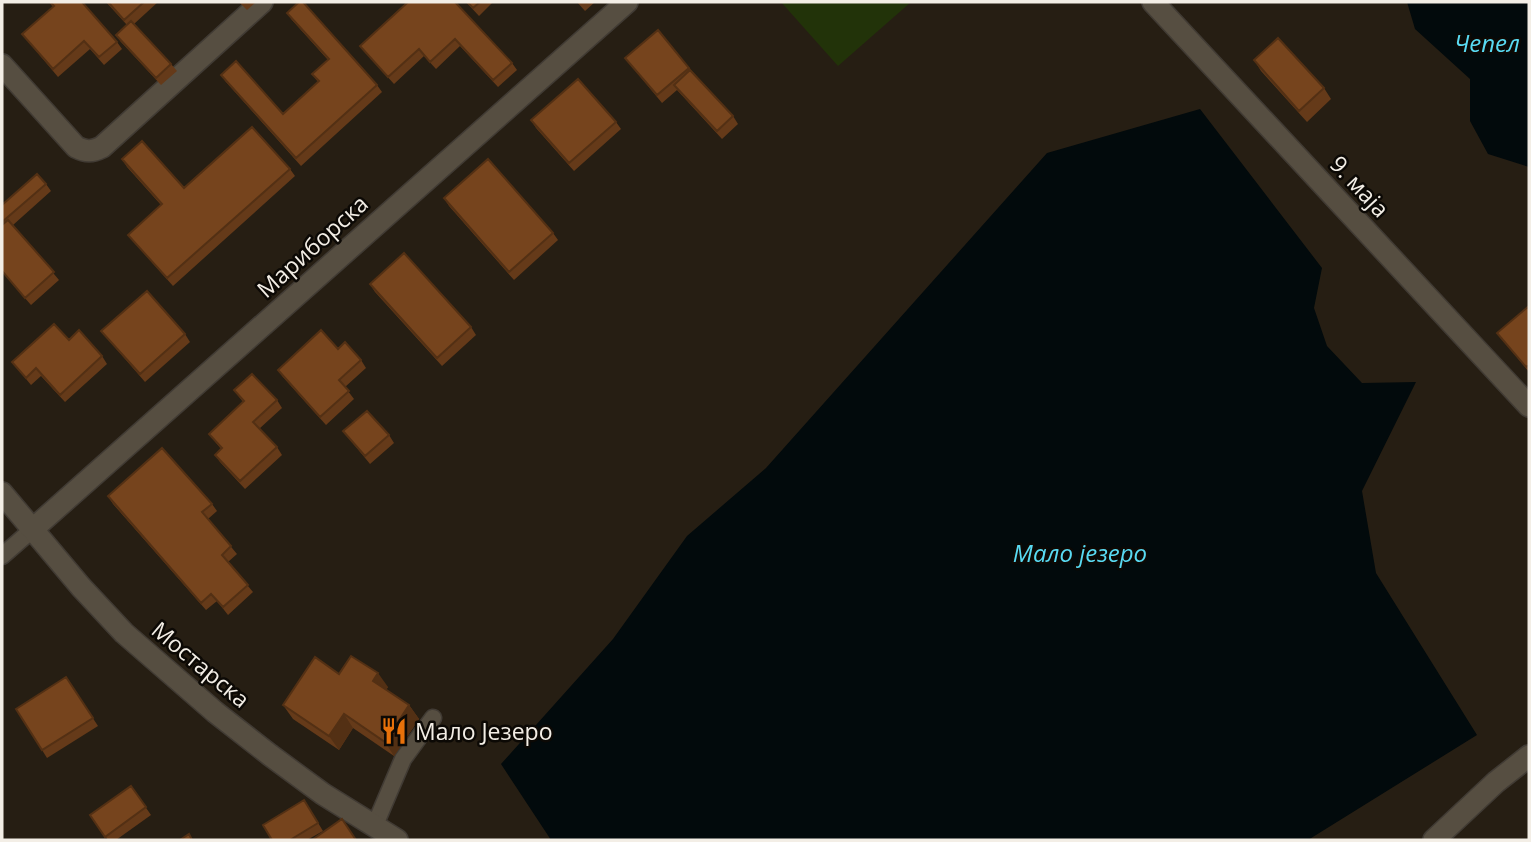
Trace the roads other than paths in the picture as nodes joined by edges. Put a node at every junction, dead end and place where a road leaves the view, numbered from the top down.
1 (262, 2) edge
2 (627, 2) edge
3 (1153, 2) edge
4 (2, 65) edge
5 (1529, 406) edge
6 (2, 493) edge
7 (33, 529) junction
8 (2, 555) edge
9 (433, 719) dead end
10 (1529, 756) edge
11 (375, 825) junction
12 (397, 840) edge
13 (1434, 840) edge

1 - 4 street
2 - 7 street, Мариборска
3 - 5 street, 9. маја
6 - 7 street, Мостарска
7 - 8 lane
7 - 11 street, Мостарска
9 - 11 lane
10 - 13 street
11 - 12 street, Мостарска

